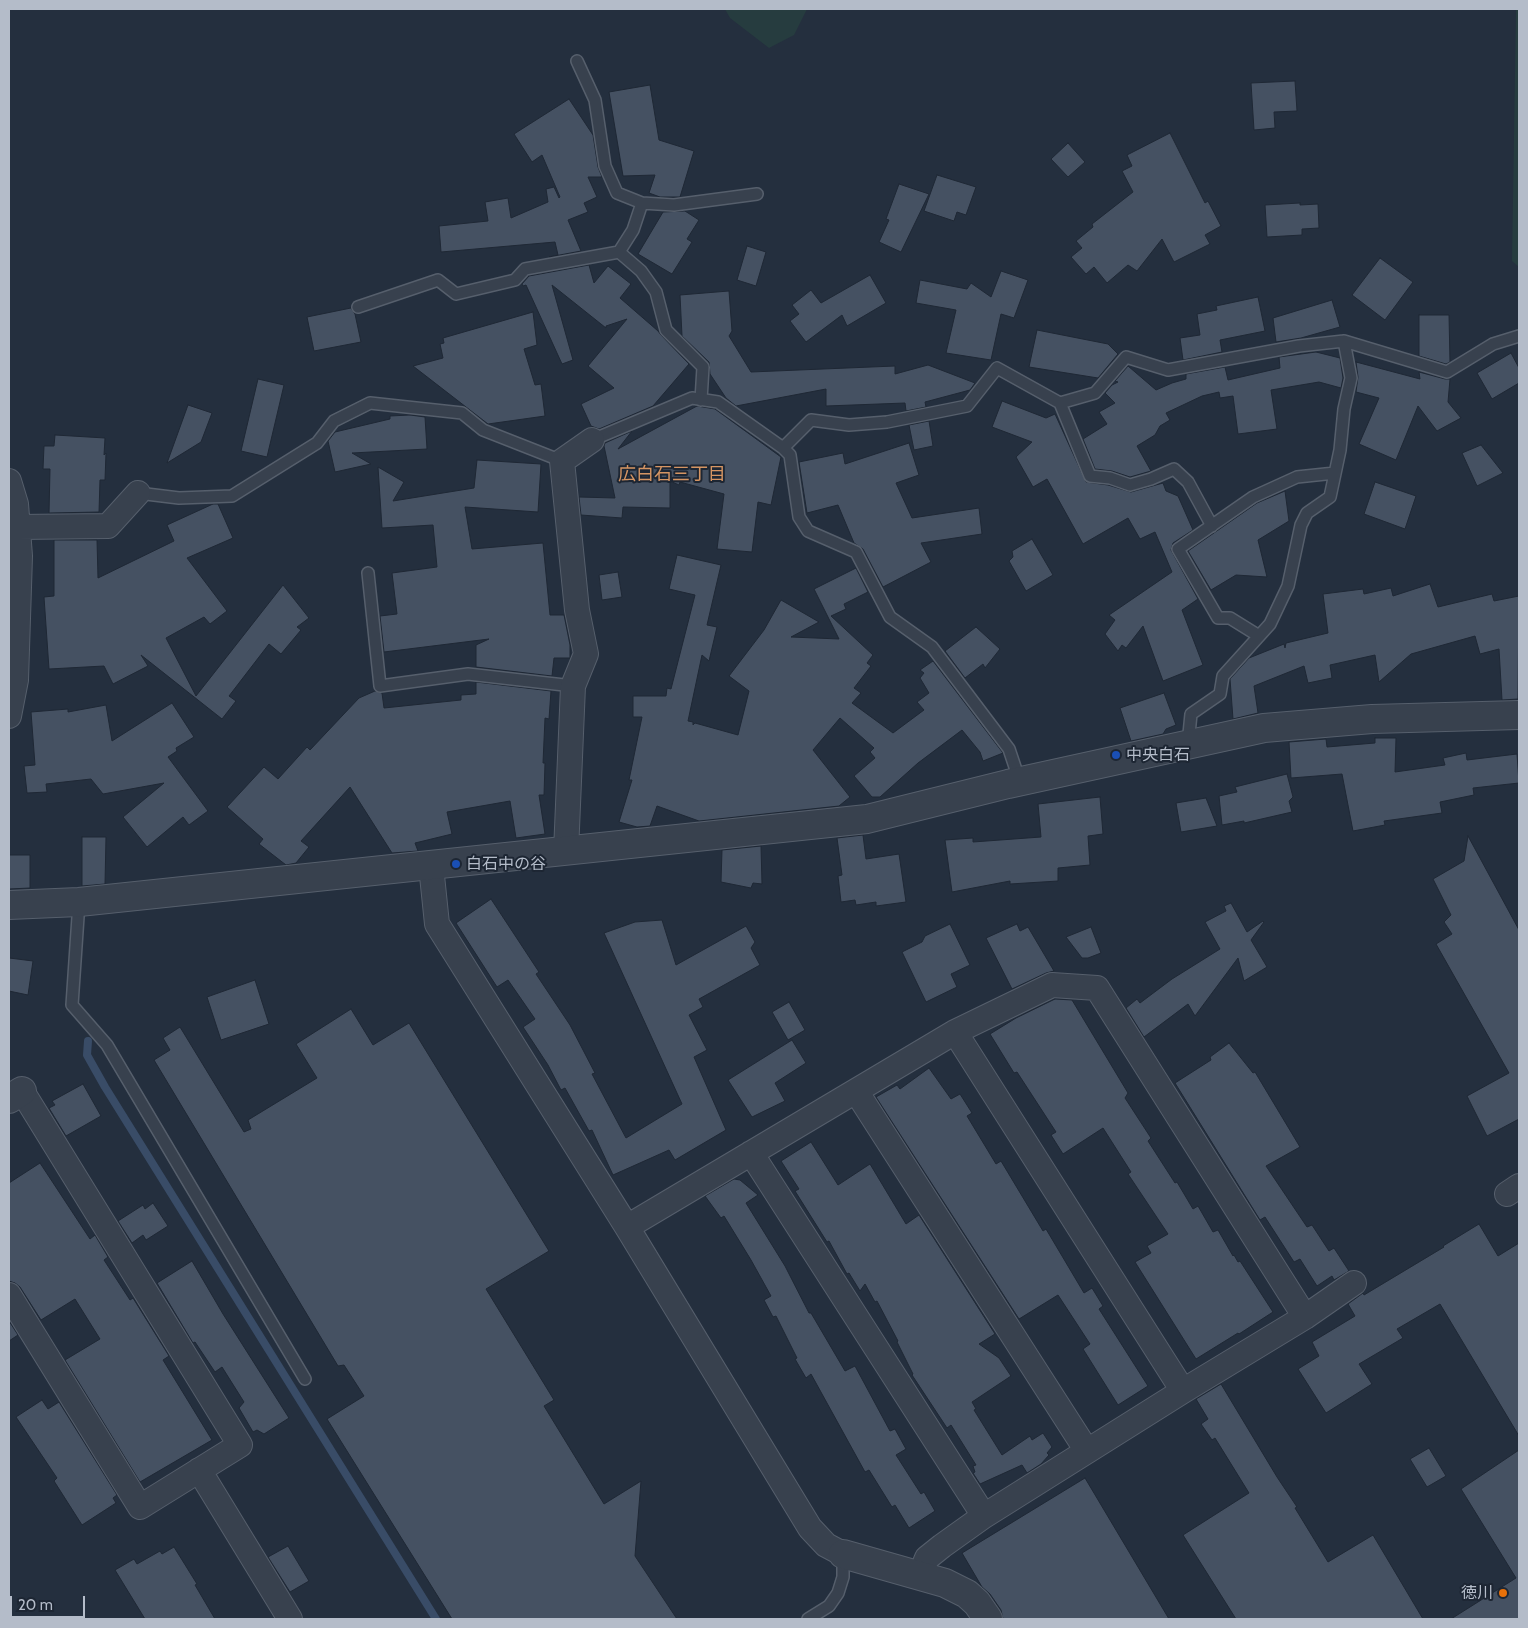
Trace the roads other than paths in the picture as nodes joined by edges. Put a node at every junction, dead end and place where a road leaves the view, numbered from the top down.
1 (577, 61) dead end
2 (757, 194) dead end
3 (642, 203) junction
4 (619, 252) junction
5 (358, 307) dead end
6 (1519, 336) edge
7 (1344, 341) junction
8 (701, 400) junction
9 (1060, 403) junction
10 (592, 440) joint
11 (783, 448) junction
12 (562, 460) junction
13 (1335, 473) junction
14 (9, 481) edge
15 (138, 493) joint
16 (1212, 526) junction
17 (18, 527) junction
18 (368, 573) dead end
19 (1259, 636) junction
20 (12, 678) edge
21 (573, 686) junction
22 (1519, 715) edge
23 (9, 716) edge
24 (1188, 746) junction
25 (1020, 782) junction
26 (566, 852) junction
27 (431, 866) junction
28 (79, 902) junction
29 (9, 904) edge
30 (955, 1032) junction
31 (856, 1091) junction
32 (15, 1095) edge
33 (751, 1153) junction
34 (627, 1228) junction
35 (1354, 1283) dead end
36 (9, 1294) edge
37 (1305, 1317) junction
38 (305, 1379) dead end
39 (1183, 1391) junction
40 (1087, 1451) junction
41 (199, 1470) junction
42 (984, 1516) junction
43 (843, 1554) junction
44 (920, 1575) junction
45 (829, 1606) junction
46 (290, 1619) edge
47 (808, 1619) edge
48 (826, 1619) edge
49 (988, 1619) edge

1 - 3 lane
2 - 3 lane
3 - 4 lane
4 - 5 lane
4 - 8 lane
6 - 7 lane
7 - 9 lane
7 - 13 lane
8 - 10 lane
8 - 11 lane
9 - 11 lane
9 - 16 lane
10 - 12 street
11 - 25 lane
12 - 15 lane
12 - 21 street
13 - 16 lane
13 - 19 lane
14 - 17 street
15 - 17 street
16 - 19 lane
17 - 20 street
18 - 21 lane
19 - 24 lane
20 - 23 street
21 - 26 street
22 - 24 street
24 - 25 street
25 - 26 street
26 - 27 street
27 - 28 street
27 - 34 street
28 - 29 street
28 - 38 lane
30 - 31 street
30 - 37 street
30 - 39 street
31 - 33 street
31 - 40 street
32 - 41 street
33 - 34 street
33 - 42 street
34 - 43 street
35 - 37 street
36 - 41 street
37 - 39 street
39 - 40 street
40 - 42 street
41 - 46 street
42 - 44 street
43 - 44 street
43 - 45 lane
44 - 49 street
45 - 47 lane
45 - 48 lane

